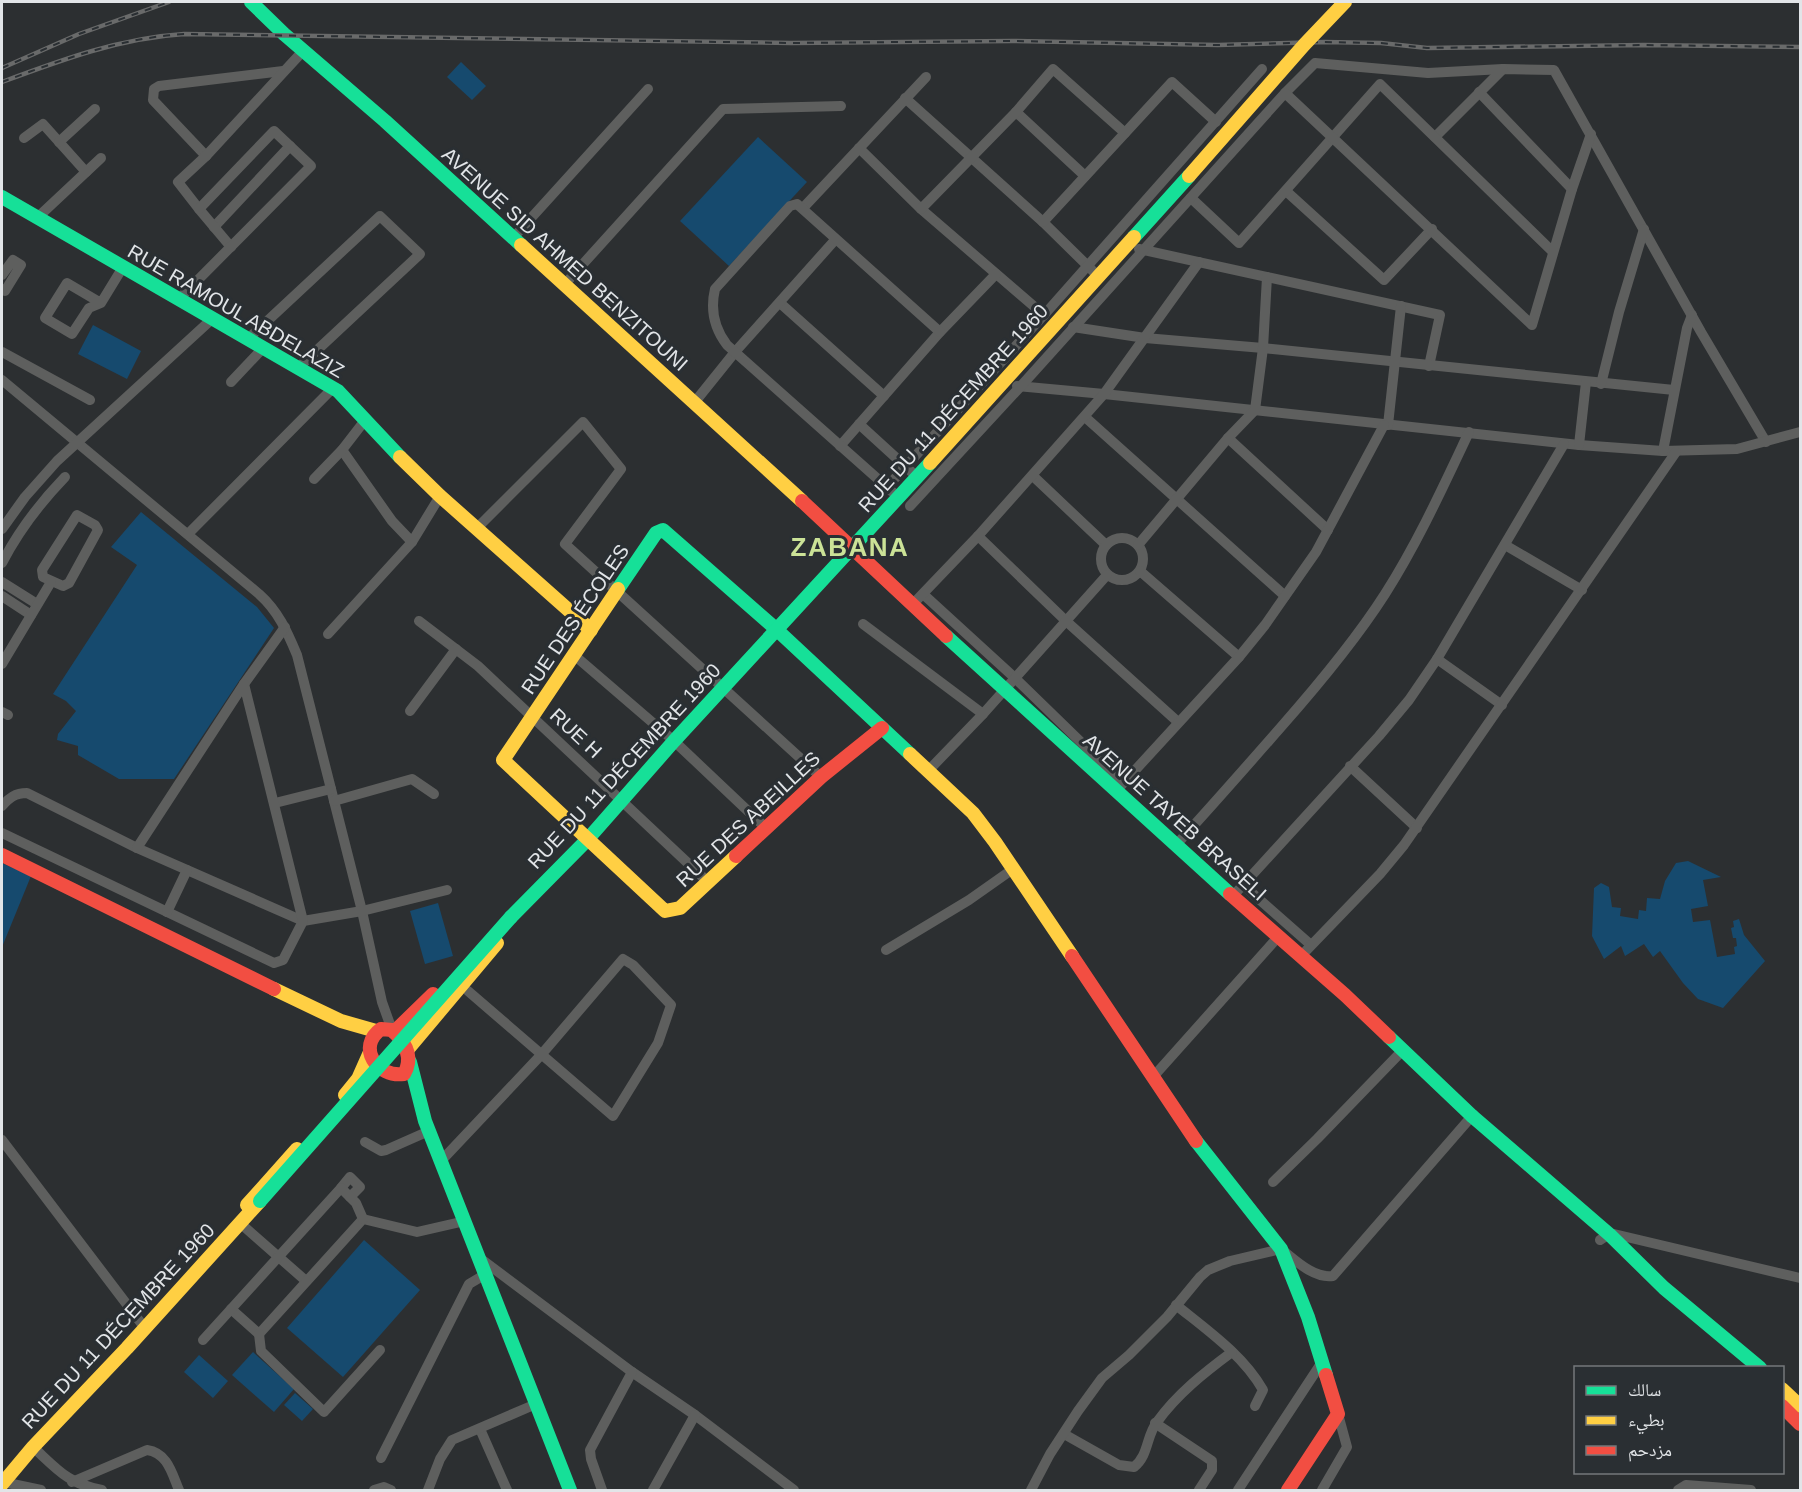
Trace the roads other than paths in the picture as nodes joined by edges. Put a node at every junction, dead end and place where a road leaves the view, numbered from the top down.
1 (251, 2) edge
2 (1345, 2) edge
3 (303, 51) junction
4 (1262, 69) dead end
5 (1503, 69) junction
6 (283, 71) junction
7 (926, 77) dead end
8 (648, 89) dead end
9 (1479, 92) junction
10 (1285, 93) junction
11 (905, 98) junction
12 (841, 106) dead end
13 (96, 109) dead end
14 (1016, 112) junction
15 (1216, 122) junction
16 (1125, 133) junction
17 (1591, 134) junction
18 (1333, 137) junction
19 (1435, 137) junction
20 (24, 138) dead end
21 (59, 142) junction
22 (290, 146) junction
23 (859, 148) junction
24 (206, 156) junction
25 (971, 157) junction
26 (101, 158) dead end
27 (86, 172) junction
28 (1085, 176) junction
29 (1572, 189) junction
30 (1286, 191) junction
31 (2, 196) edge
32 (1191, 198) junction
33 (803, 208) junction
34 (921, 209) junction
35 (199, 210) junction
36 (37, 218) junction
37 (1043, 222) junction
38 (214, 227) junction
39 (1432, 229) junction
40 (1644, 229) junction
41 (513, 237) junction
42 (835, 240) junction
43 (1127, 246) junction
44 (231, 247) junction
45 (1144, 250) junction
46 (1553, 252) junction
47 (1199, 262) junction
48 (1087, 266) junction
49 (123, 267) junction
50 (996, 274) junction
51 (2, 275) edge
52 (1099, 277) junction
53 (1267, 277) junction
54 (564, 285) junction
55 (2, 289) edge
56 (178, 300) junction
57 (101, 303) junction
58 (780, 303) junction
59 (1401, 306) junction
60 (1044, 315) junction
61 (1692, 315) junction
62 (212, 319) junction
63 (1073, 327) junction
64 (940, 332) junction
65 (249, 338) junction
66 (1145, 338) junction
67 (264, 347) junction
68 (1263, 348) junction
69 (2, 352) edge
70 (735, 352) junction
71 (1394, 363) junction
72 (1429, 366) junction
73 (299, 367) junction
74 (2, 380) edge
75 (231, 382) dead end
76 (1586, 382) junction
77 (1601, 384) junction
78 (1021, 386) junction
79 (999, 387) junction
80 (333, 388) junction
81 (1674, 390) junction
82 (1104, 394) junction
83 (884, 396) junction
84 (90, 400) dead end
85 (694, 403) junction
86 (1255, 410) junction
87 (1085, 417) junction
88 (366, 419) junction
89 (859, 424) junction
90 (1386, 425) junction
91 (1469, 432) junction
92 (1800, 432) edge
93 (1228, 438) junction
94 (1766, 442) junction
95 (77, 444) junction
96 (1564, 444) junction
97 (1579, 445) junction
98 (840, 446) junction
99 (342, 450) junction
100 (1663, 451) junction
101 (1676, 452) junction
102 (904, 466) junction
103 (916, 476) junction
104 (1033, 476) junction
105 (65, 477) dead end
106 (314, 479) dead end
107 (892, 492) junction
108 (440, 496) junction
109 (1177, 498) junction
110 (910, 506) dead end
111 (2, 529) edge
112 (476, 529) junction
113 (1328, 530) junction
114 (188, 534) junction
115 (978, 536) junction
116 (412, 542) junction
117 (1106, 545) junction
118 (1138, 545) junction
119 (1505, 545) junction
120 (852, 547) junction
121 (2, 563) edge
122 (1140, 572) junction
123 (1107, 575) junction
124 (2, 582) edge
125 (51, 582) junction
126 (1581, 590) junction
127 (616, 591) junction
128 (923, 594) junction
129 (2, 596) edge
130 (1286, 596) junction
131 (38, 604) junction
132 (912, 605) junction
133 (31, 615) junction
134 (419, 621) dead end
135 (1066, 621) junction
136 (863, 624) dead end
137 (285, 627) junction
138 (776, 629) junction
139 (591, 630) junction
140 (328, 634) dead end
141 (456, 650) junction
142 (574, 655) junction
143 (1239, 657) junction
144 (1437, 659) junction
145 (2, 664) edge
146 (1015, 678) junction
147 (244, 684) junction
148 (724, 687) junction
149 (1005, 689) junction
150 (1502, 705) junction
151 (410, 711) dead end
152 (983, 714) junction
153 (533, 717) junction
154 (1178, 722) junction
155 (882, 728) junction
156 (674, 741) junction
157 (1350, 766) junction
158 (928, 771) junction
159 (821, 777) junction
160 (1120, 787) junction
161 (331, 789) junction
162 (434, 794) dead end
163 (621, 800) junction
164 (334, 801) junction
165 (275, 803) junction
166 (2, 806) edge
167 (766, 828) junction
168 (1417, 828) junction
169 (2, 833) edge
170 (587, 840) junction
171 (1175, 846) junction
172 (137, 848) junction
173 (2, 855) edge
174 (1013, 869) junction
175 (187, 870) junction
176 (708, 882) junction
177 (1243, 885) junction
178 (447, 890) dead end
179 (536, 890) junction
180 (1232, 897) junction
181 (362, 911) junction
182 (167, 912) junction
183 (303, 921) junction
184 (1279, 936) junction
185 (1311, 945) junction
186 (886, 950) dead end
187 (1301, 956) junction
188 (468, 991) dead end
189 (341, 1021) junction
190 (386, 1030) junction
191 (370, 1050) junction
192 (1402, 1051) junction
193 (541, 1055) junction
194 (409, 1056) junction
195 (388, 1076) junction
196 (1153, 1077) junction
197 (1472, 1116) junction
198 (427, 1126) junction
199 (2, 1140) edge
200 (365, 1142) dead end
201 (441, 1161) junction
202 (1273, 1182) dead end
203 (363, 1219) junction
204 (465, 1221) junction
205 (240, 1223) junction
206 (1605, 1238) junction
207 (1281, 1248) junction
208 (278, 1256) junction
209 (480, 1259) junction
210 (1309, 1270) junction
211 (486, 1274) junction
212 (1291, 1275) junction
213 (1800, 1278) edge
214 (306, 1281) junction
215 (1176, 1305) junction
216 (231, 1308) junction
217 (144, 1327) junction
218 (260, 1334) junction
219 (203, 1340) dead end
220 (381, 1350) dead end
221 (1232, 1352) junction
222 (1322, 1362) junction
223 (1740, 1366) edge
224 (1758, 1366) edge
225 (632, 1372) junction
226 (1784, 1391) edge
227 (536, 1404) junction
228 (1256, 1406) dead end
229 (1800, 1406) edge
230 (1784, 1408) edge
231 (1338, 1414) junction
232 (695, 1415) junction
233 (1155, 1423) junction
234 (1800, 1424) edge
235 (480, 1428) junction
236 (1064, 1434) junction
237 (33, 1447) junction
238 (381, 1458) dead end
239 (72, 1482) junction
240 (2, 1483) edge
241 (1034, 1489) edge
242 (41, 1491) edge
243 (102, 1491) edge
244 (178, 1491) edge
245 (374, 1491) edge
246 (391, 1491) edge
247 (428, 1491) edge
248 (507, 1491) edge
249 (570, 1491) edge
250 (602, 1491) edge
251 (653, 1491) edge
252 (794, 1491) edge
253 (1199, 1491) edge
254 (1238, 1491) edge
255 (1288, 1491) edge
256 (1322, 1491) edge
257 (1678, 1491) edge
258 (1751, 1491) edge

1 - 3 main road, AVENUE SID AHMED BENZITOUNI
2 - 43 main road, RUE DU 11 DÉCEMBRE 1960, bridge
3 - 6 street
3 - 41 main road, AVENUE SID AHMED BENZITOUNI
4 - 15 street
5 - 9 street
5 - 10 street
5 - 17 street
6 - 24 street
6 - 24 street
7 - 11 street
8 - 41 street
9 - 19 street
9 - 29 street
10 - 18 street
10 - 32 street
11 - 23 street
11 - 25 street
12 - 54 street
13 - 21 street
14 - 16 street
14 - 25 street
14 - 28 street
15 - 16 street
15 - 48 street
16 - 28 street
17 - 29 street
17 - 40 street
18 - 19 street
18 - 30 street
18 - 39 street
19 - 46 street
20 - 21 street
21 - 27 street
22 - 35 street
22 - 38 street
22 - 44 street
23 - 33 street
23 - 34 street
24 - 35 street
25 - 34 street
25 - 37 street
26 - 27 street
27 - 36 street
28 - 37 street
29 - 46 street
30 - 32 street
30 - 39 street
31 - 36 main road, RUE RAMOUL ABDELAZIZ
32 - 45 street
33 - 42 street
33 - 70 street
34 - 50 street
35 - 38 street
36 - 49 main road, RUE RAMOUL ABDELAZIZ
37 - 48 street
38 - 44 street
39 - 46 street
40 - 61 street
40 - 77 street
41 - 54 main road, AVENUE SID AHMED BENZITOUNI
42 - 58 street
42 - 64 street
43 - 45 street
43 - 52 main road, RUE DU 11 DÉCEMBRE 1960
44 - 56 street
45 - 47 street
45 - 63 street
47 - 53 street
47 - 66 street
48 - 52 street
48 - 60 street
49 - 56 main road, RUE RAMOUL ABDELAZIZ
49 - 57 street
50 - 60 street
50 - 64 street
51 - 55 street
52 - 79 main road, RUE DU 11 DÉCEMBRE 1960
53 - 59 street
53 - 68 street
54 - 85 main road, AVENUE SID AHMED BENZITOUNI
56 - 62 main road, RUE RAMOUL ABDELAZIZ
57 - 57 street
58 - 70 street
58 - 83 street
59 - 71 street
59 - 72 street
60 - 102 street
61 - 81 street
61 - 94 street
62 - 65 main road, RUE RAMOUL ABDELAZIZ
62 - 95 street
63 - 66 street
63 - 78 street
64 - 83 street
65 - 67 main road, RUE RAMOUL ABDELAZIZ
65 - 73 street
66 - 68 street
66 - 82 street
67 - 73 main road, RUE RAMOUL ABDELAZIZ
67 - 75 street
68 - 71 street
68 - 86 street
69 - 84 street
70 - 85 street
70 - 98 street
71 - 72 street
71 - 90 street
72 - 76 street
73 - 80 main road, RUE RAMOUL ABDELAZIZ
74 - 95 street
76 - 77 street
76 - 97 street
77 - 81 street
78 - 79 street
78 - 82 street
78 - 110 street
79 - 103 main road, RUE DU 11 DÉCEMBRE 1960
80 - 88 main road, RUE RAMOUL ABDELAZIZ
80 - 114 street
81 - 100 street
82 - 86 street
82 - 87 street
83 - 89 street
85 - 120 main road, AVENUE SID AHMED BENZITOUNI
86 - 90 street
86 - 93 street
87 - 104 street
87 - 109 street
88 - 99 street
88 - 108 main road, RUE RAMOUL ABDELAZIZ
89 - 98 street
89 - 102 street
90 - 91 street
90 - 113 street
91 - 96 street
91 - 171 street
92 - 94 street
93 - 109 street
93 - 113 street
94 - 101 street
95 - 111 street
95 - 114 street
96 - 97 street
96 - 119 street
97 - 100 street
98 - 107 street
99 - 106 street
99 - 116 street
100 - 101 street
101 - 126 street
102 - 103 street
102 - 107 street
103 - 107 main road, RUE DU 11 DÉCEMBRE 1960
104 - 115 street
104 - 117 street
105 - 121 street
107 - 120 main road, RUE DU 11 DÉCEMBRE 1960
108 - 112 main road, RUE RAMOUL ABDELAZIZ
108 - 116 street
109 - 118 street
109 - 130 street
112 - 127 street
112 - 139 main road, RUE RAMOUL ABDELAZIZ
113 - 130 street
114 - 137 street
115 - 128 street
115 - 135 street
116 - 140 street
117 - 118 street
117 - 123 street
118 - 122 street
119 - 126 street
119 - 144 street
120 - 132 main road, AVENUE TAYEB BRASELI
120 - 138 main road, RUE DU 11 DÉCEMBRE 1960
122 - 123 street
122 - 143 street
123 - 135 street
124 - 131 street
125 - 125 street
125 - 131 street
126 - 150 street
127 - 138 main road, RUE DES ÉCOLES
127 - 139 main road, RUE DES ÉCOLES
127 - 148 street
128 - 132 street
128 - 146 street
129 - 133 street
130 - 143 street
131 - 133 street
132 - 149 main road, AVENUE TAYEB BRASELI
133 - 145 street
134 - 141 street, RUE H
135 - 146 street
135 - 154 street
136 - 152 street
137 - 147 street
137 - 161 street
138 - 148 main road, RUE DU 11 DÉCEMBRE 1960
138 - 155 main road
139 - 142 main road, RUE DES ÉCOLES
141 - 151 street
141 - 153 street, RUE H
142 - 153 main road, RUE DES ÉCOLES
142 - 156 street
143 - 154 street
144 - 150 street
144 - 157 street
146 - 149 street
146 - 160 street
147 - 165 street
147 - 172 street
148 - 156 main road, RUE DU 11 DÉCEMBRE 1960
148 - 159 street
149 - 152 street
149 - 160 main road, AVENUE TAYEB BRASELI
150 - 168 street
152 - 158 street
153 - 163 street, RUE H
153 - 170 main road, RUE DES ÉCOLES
154 - 160 street
155 - 158 main road
155 - 159 main road, RUE DES ABEILLES
156 - 163 main road, RUE DU 11 DÉCEMBRE 1960
156 - 167 street
157 - 168 street
157 - 177 street
158 - 174 main road
159 - 167 main road, RUE DES ABEILLES
160 - 171 main road, AVENUE TAYEB BRASELI
161 - 164 street
161 - 165 street
162 - 164 street
163 - 170 main road, RUE DU 11 DÉCEMBRE 1960
163 - 176 street, RUE H
164 - 181 street
165 - 183 street
166 - 172 street
167 - 176 main road, RUE DES ABEILLES
168 - 185 street
169 - 182 street
170 - 176 main road, RUE DES ABEILLES
170 - 179 main road, RUE DU 11 DÉCEMBRE 1960
171 - 180 main road, AVENUE TAYEB BRASELI
172 - 175 street
173 - 189 main road
174 - 186 street
174 - 196 main road
175 - 182 street
175 - 183 street
177 - 180 street
177 - 185 street
178 - 181 street
179 - 190 main road, RUE DU 11 DÉCEMBRE 1960
179 - 194 main road, RUE DU 11 DÉCEMBRE 1960
179 - 205 main road, RUE DU 11 DÉCEMBRE 1960, bridge
180 - 184 main road, AVENUE TAYEB BRASELI
181 - 183 street
181 - 190 street
182 - 183 street
184 - 187 main road, AVENUE TAYEB BRASELI
184 - 196 street
185 - 187 street
187 - 192 main road, AVENUE TAYEB BRASELI
188 - 193 street
189 - 190 main road
189 - 191 main road
190 - 191 main road
190 - 194 main road
191 - 195 main road
191 - 205 main road, RUE DU 11 DÉCEMBRE 1960
192 - 197 main road, AVENUE TAYEB BRASELI
192 - 202 street
193 - 193 street
193 - 201 street
194 - 195 main road
194 - 198 main road
195 - 198 main road
195 - 205 main road, RUE DU 11 DÉCEMBRE 1960
196 - 207 main road
197 - 206 main road, AVENUE TAYEB BRASELI
197 - 210 street
198 - 200 street
198 - 201 main road
199 - 217 street
201 - 204 main road
203 - 204 street
203 - 208 street
203 - 214 street
204 - 209 main road
205 - 208 street
205 - 217 main road, RUE DU 11 DÉCEMBRE 1960
206 - 213 street
206 - 223 main road
206 - 224 main road
207 - 210 street
207 - 212 main road
207 - 215 street
208 - 214 street
208 - 216 street
209 - 211 main road
209 - 225 street
210 - 212 street
211 - 227 main road
211 - 238 street
212 - 222 main road
214 - 218 street
215 - 221 street
215 - 236 street
216 - 218 street
216 - 219 street
217 - 237 main road, RUE DU 11 DÉCEMBRE 1960
218 - 220 street
221 - 228 street
221 - 233 street
222 - 231 main road
222 - 254 street
225 - 232 street
225 - 250 street
226 - 229 main road
227 - 235 street
227 - 249 main road
230 - 234 main road
231 - 255 main road
231 - 256 street
232 - 251 street
232 - 252 street
233 - 236 street
233 - 253 street
235 - 247 street
235 - 248 street
236 - 241 street
237 - 239 street
237 - 240 main road, RUE DU 11 DÉCEMBRE 1960
239 - 243 street
239 - 244 street
240 - 242 street
245 - 246 street
257 - 258 street

